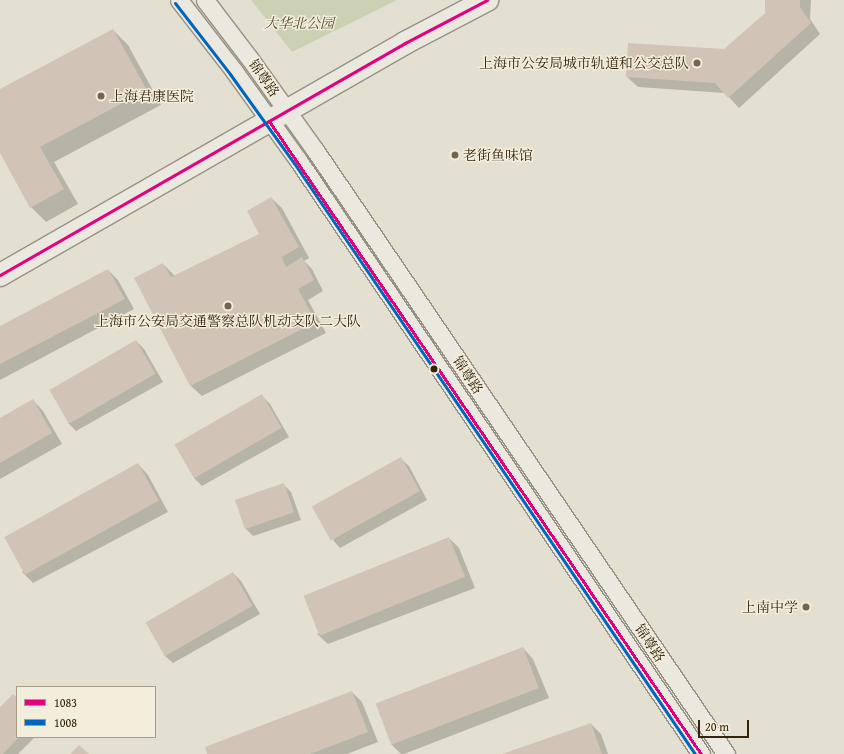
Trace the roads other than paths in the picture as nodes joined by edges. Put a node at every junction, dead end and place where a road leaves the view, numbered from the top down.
1 (180, 0) edge
2 (205, 0) edge
3 (487, 0) edge
4 (278, 116) junction
5 (0, 275) edge
6 (701, 754) edge
7 (726, 754) edge

1 - 4 street, 锦尊路
2 - 4 street, 锦尊路
3 - 4 street
4 - 5 street
4 - 6 street, 锦尊路
4 - 7 street, 锦尊路

